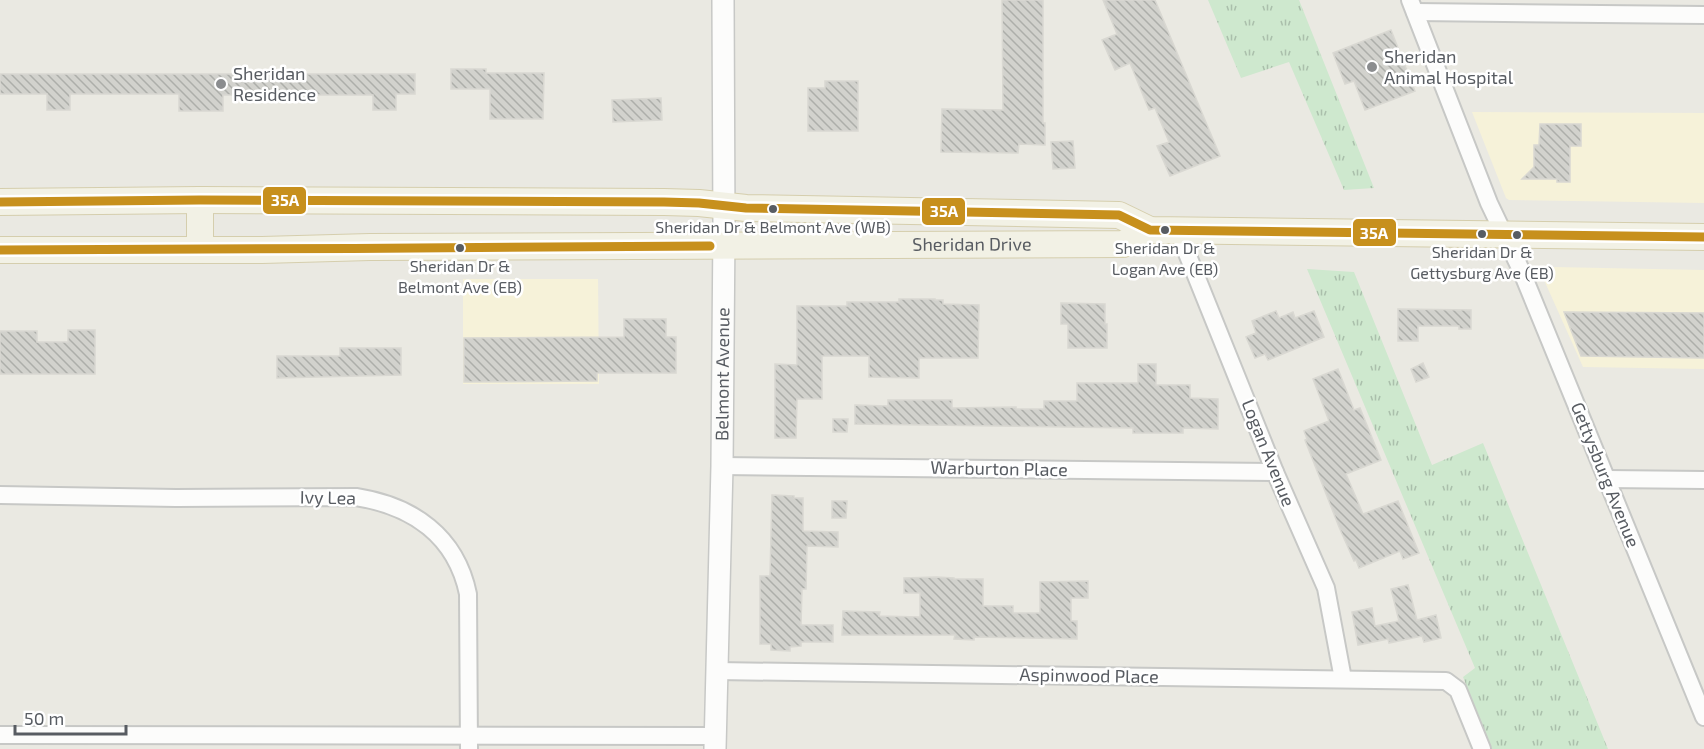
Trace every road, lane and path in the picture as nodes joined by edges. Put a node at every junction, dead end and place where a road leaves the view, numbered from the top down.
1 (723, 0) edge
2 (1412, 6) edge
3 (1704, 15) edge
4 (200, 200) junction
5 (0, 202) edge
6 (724, 206) junction
7 (1150, 230) junction
8 (1178, 231) junction
9 (1504, 234) junction
10 (1704, 237) edge
11 (724, 246) junction
12 (0, 250) edge
13 (200, 250) junction
14 (722, 466) junction
15 (1275, 472) junction
16 (1607, 479) junction
17 (1704, 480) edge
18 (0, 495) edge
19 (717, 671) junction
20 (1343, 679) junction
21 (1697, 685) edge
22 (1704, 717) edge
23 (0, 735) edge
24 (469, 742) edge
25 (715, 742) edge
26 (1482, 749) edge

1 - 6 street, Belmont Avenue
2 - 3 street
2 - 9 street, Gettysburg Avenue
4 - 5 main road, Sheridan Drive
4 - 6 main road, Sheridan Drive
4 - 13 main road
6 - 7 main road, Sheridan Drive
6 - 11 street, Belmont Avenue
7 - 8 main road, Sheridan Drive
7 - 11 main road, Sheridan Drive
8 - 9 main road, Sheridan Drive
8 - 15 street, Logan Avenue
9 - 10 main road, Sheridan Drive
9 - 16 street, Gettysburg Avenue
11 - 13 main road, Sheridan Drive
11 - 14 street, Belmont Avenue
12 - 13 main road, Sheridan Drive
14 - 15 street, Warburton Place
14 - 19 street, Belmont Avenue
15 - 20 street, Logan Avenue
16 - 17 street
16 - 21 street, Gettysburg Avenue
18 - 24 street, Ivy Lea
19 - 20 street, Aspinwood Place
19 - 25 street, Belmont Avenue
20 - 26 street, Aspinwood Place
21 - 22 street, Gettysburg Avenue
23 - 24 street
24 - 25 street

